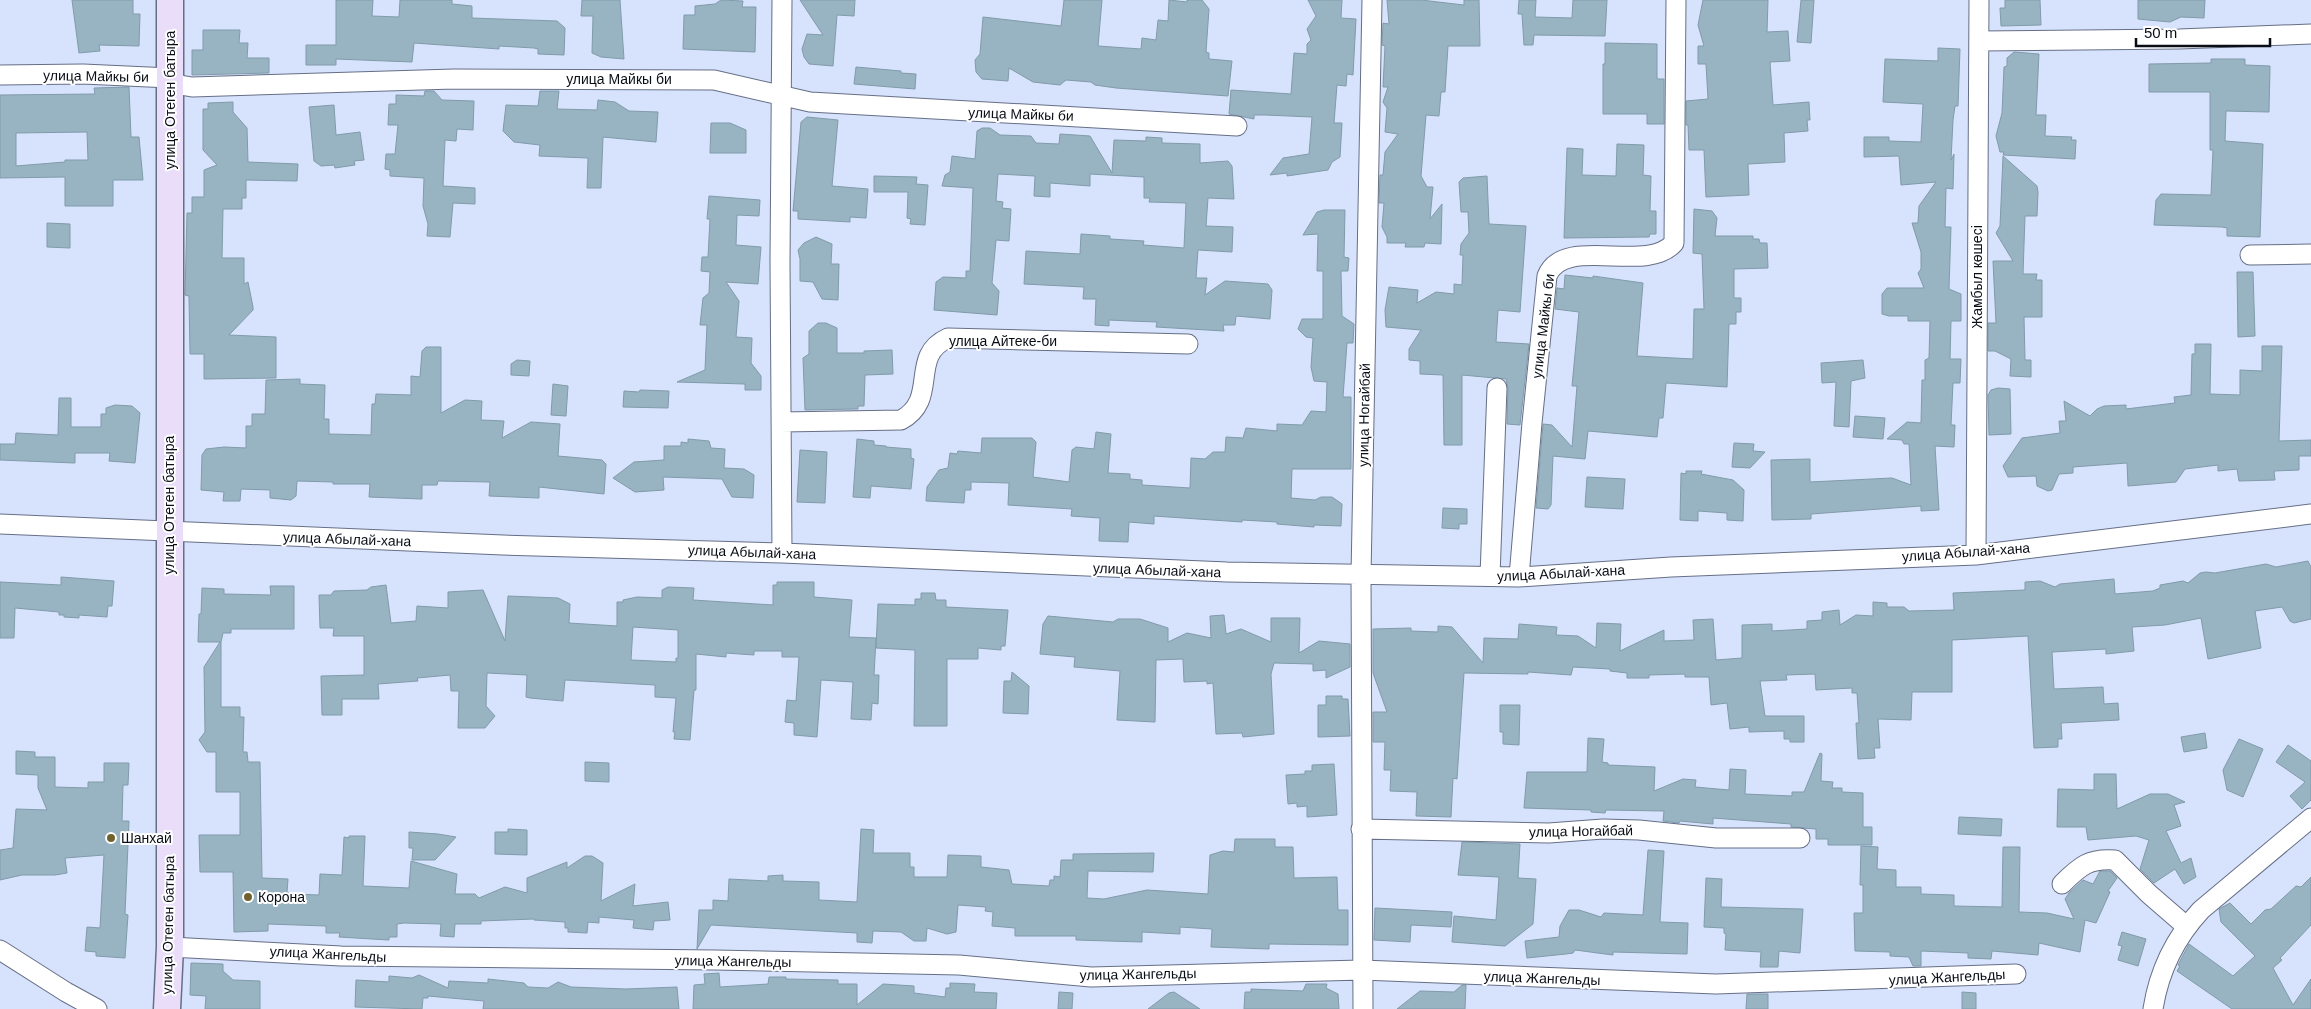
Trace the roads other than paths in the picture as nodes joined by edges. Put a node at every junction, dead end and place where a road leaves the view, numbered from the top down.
1 (170, 0) edge
2 (782, 0) edge
3 (1372, 0) edge
4 (1676, 0) edge
5 (1979, 0) edge
6 (2311, 34) edge
7 (1979, 41) junction
8 (0, 75) edge
9 (170, 78) junction
10 (782, 96) junction
11 (1237, 126) dead end
12 (2311, 254) edge
13 (2250, 255) dead end
14 (1188, 344) dead end
15 (1497, 388) dead end
16 (782, 422) junction
17 (2311, 514) edge
18 (0, 524) edge
19 (169, 532) junction
20 (782, 553) junction
21 (1976, 555) junction
22 (1361, 576) junction
23 (1490, 576) junction
24 (1519, 577) junction
25 (2311, 818) edge
26 (1361, 830) junction
27 (1800, 838) dead end
28 (2062, 884) dead end
29 (2186, 926) junction
30 (170, 946) junction
31 (0, 950) edge
32 (1362, 970) junction
33 (2016, 974) dead end
34 (97, 1009) edge
35 (167, 1009) edge
36 (1363, 1009) edge
37 (2152, 1009) edge

1 - 9 main road, улица Отеген батыра
2 - 10 street
3 - 22 street, улица Ногайбай
4 - 24 street, улица Майкы би
5 - 7 street, Жамбыл көшесі
6 - 7 street
7 - 21 street, Жамбыл көшесі
8 - 9 street, улица Майкы би
9 - 10 street, улица Майкы би
9 - 19 main road, улица Отеген батыра
10 - 11 street, улица Майкы би
10 - 16 street
12 - 13 street
14 - 16 street, улица Айтеке-би
15 - 23 street
16 - 20 street
17 - 21 street, улица Абылай-хана
18 - 19 street, улица Абылай-хана
19 - 20 street, улица Абылай-хана
19 - 30 main road, улица Отеген батыра
20 - 22 street, улица Абылай-хана
21 - 24 street, улица Абылай-хана
22 - 23 street, улица Абылай-хана
22 - 26 street, улица Ногайбай
23 - 24 street, улица Абылай-хана
25 - 29 street
26 - 27 street, улица Ногайбай
26 - 32 street, улица Ногайбай
28 - 29 street
29 - 37 street
30 - 32 street, улица Жангельды
30 - 35 main road, улица Отеген батыра
31 - 34 street
32 - 33 street, улица Жангельды
32 - 36 street, улица Ногайбай

